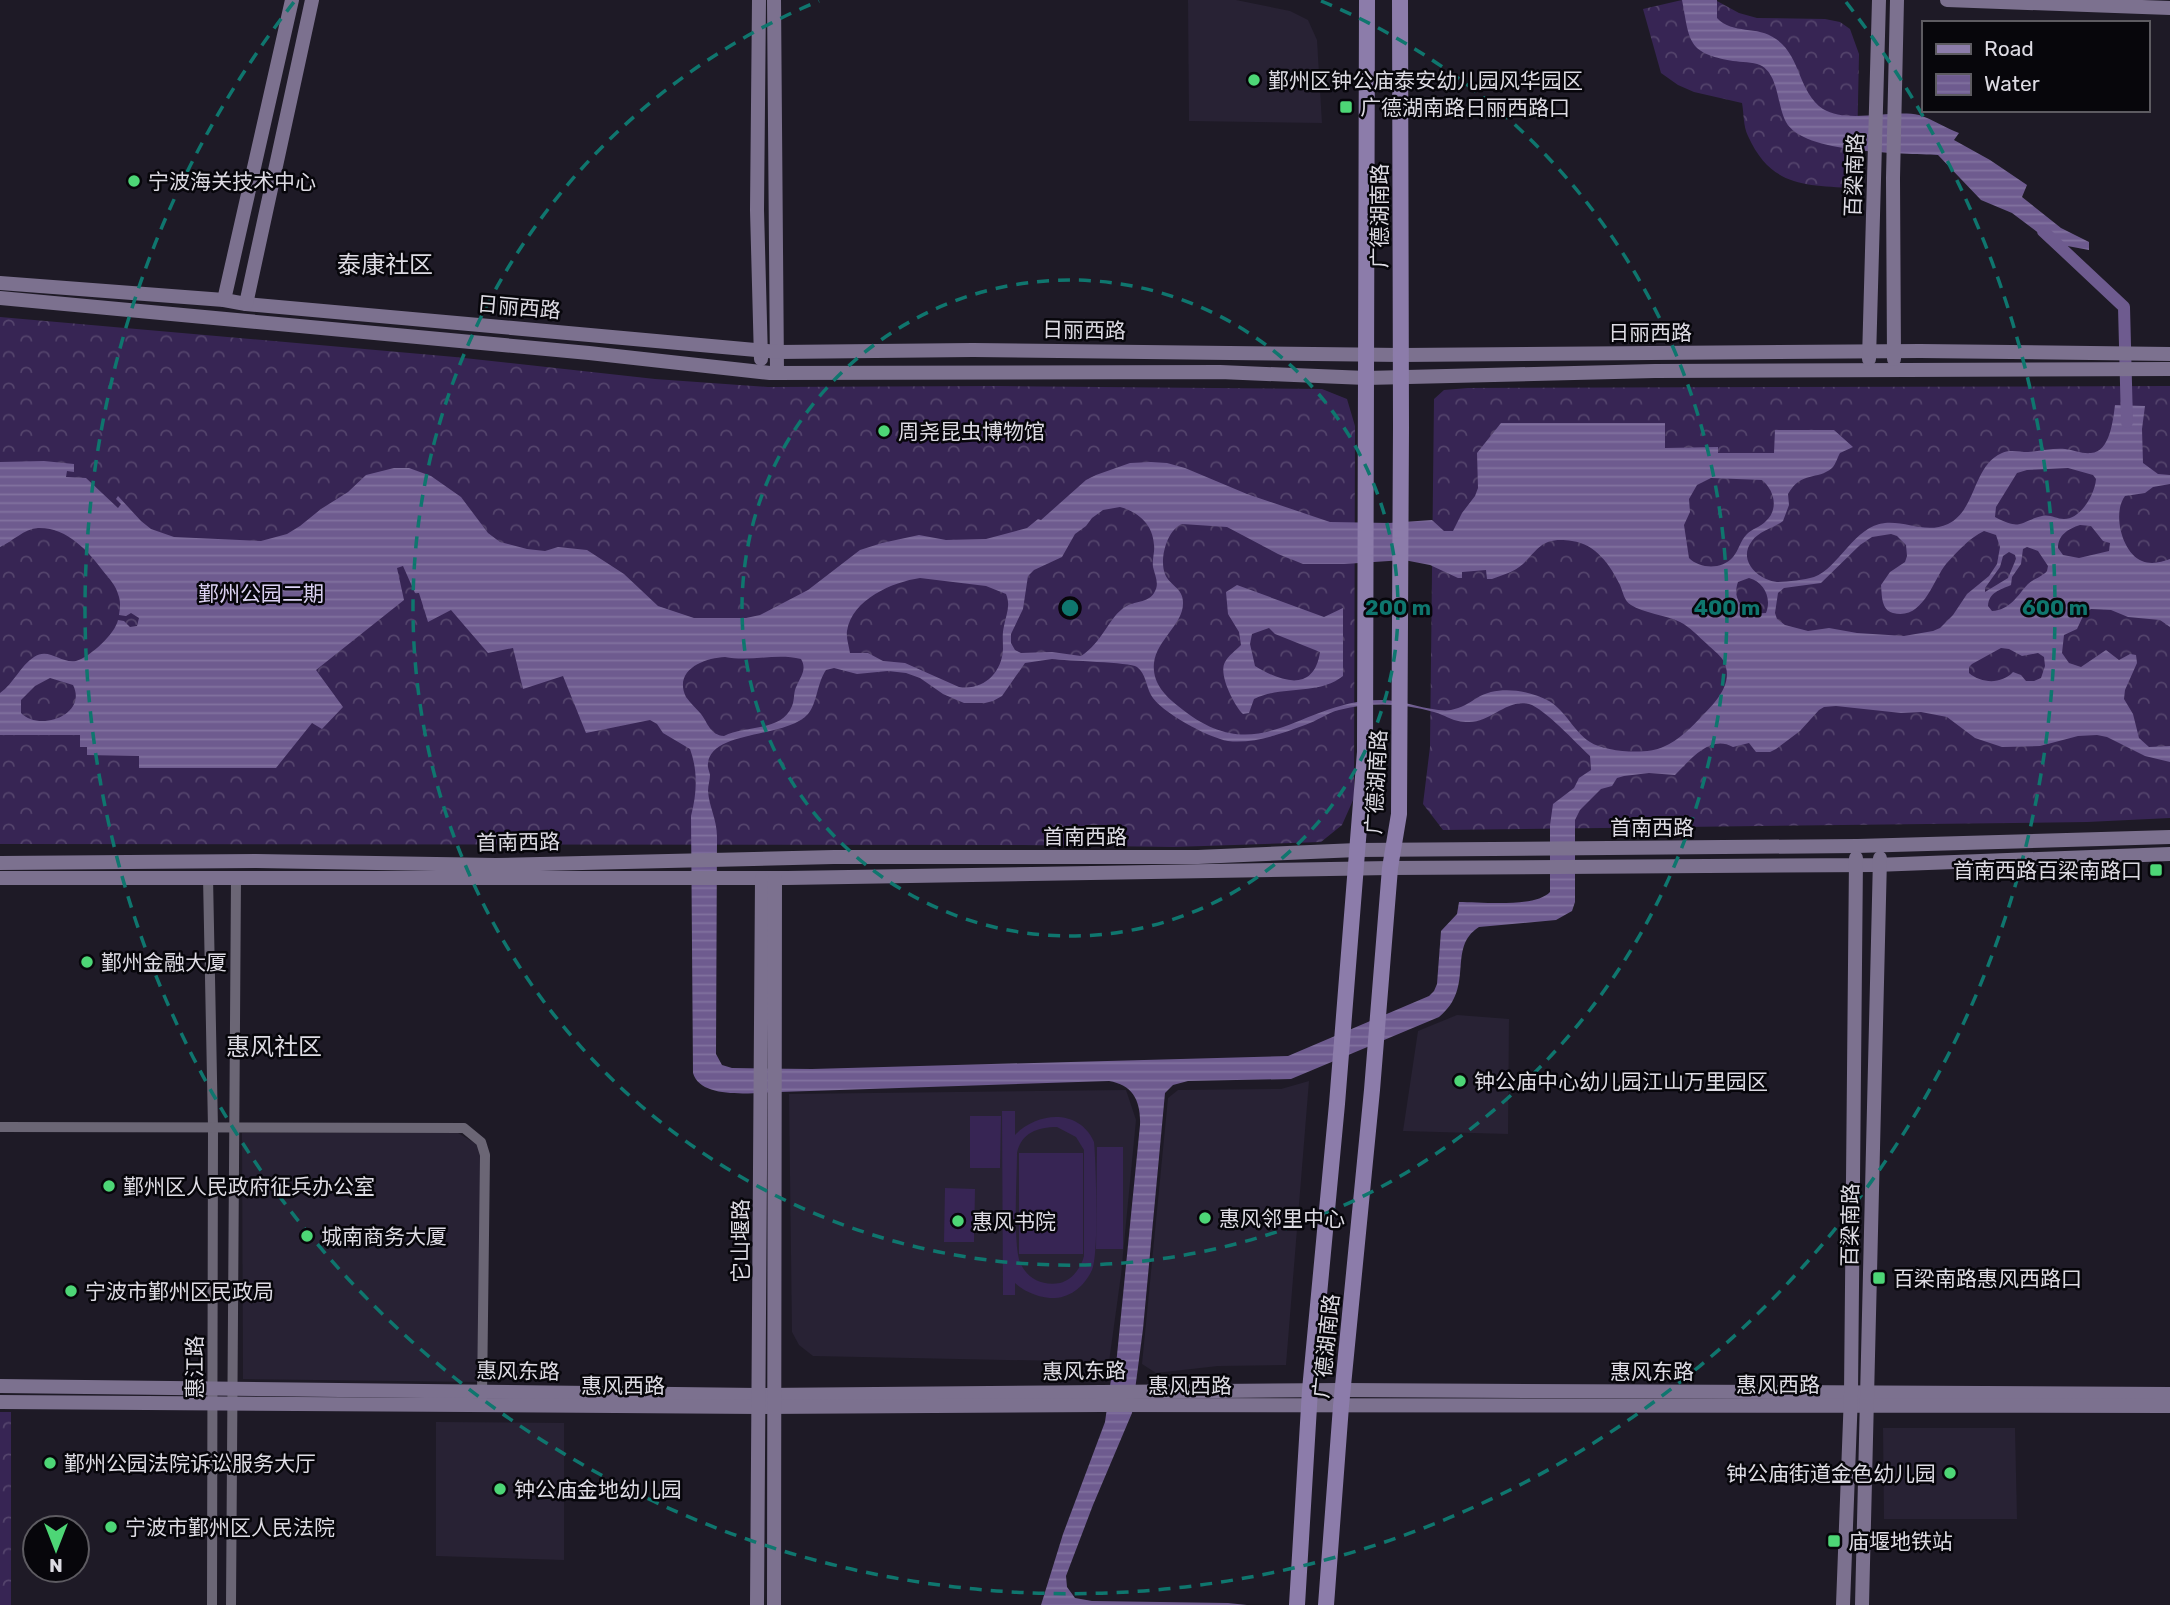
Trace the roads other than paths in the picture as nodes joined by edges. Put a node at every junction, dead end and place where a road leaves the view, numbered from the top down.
1 (292, 0) edge
2 (312, 0) edge
3 (759, 0) edge
4 (774, 0) edge
5 (1367, 0) edge
6 (1400, 0) edge
7 (1879, 0) edge
8 (1897, 0) edge
9 (1947, 0) edge
10 (2170, 8) edge
11 (0, 283) edge
12 (0, 298) edge
13 (224, 300) junction
14 (246, 304) junction
15 (761, 351) junction
16 (1869, 351) junction
17 (1894, 351) junction
18 (778, 352) junction
19 (1366, 354) junction
20 (2165, 354) edge
21 (1401, 355) junction
22 (2170, 369) edge
23 (1869, 370) junction
24 (1894, 370) junction
25 (760, 372) junction
26 (777, 373) junction
27 (1366, 378) junction
28 (1401, 378) junction
29 (2170, 837) edge
30 (1857, 846) junction
31 (1880, 846) junction
32 (1357, 850) junction
33 (1393, 850) junction
34 (2170, 854) edge
35 (0, 863) edge
36 (1856, 865) junction
37 (1880, 865) junction
38 (1390, 868) junction
39 (1355, 869) junction
40 (208, 877) junction
41 (236, 877) junction
42 (0, 878) edge
43 (768, 878) junction
44 (0, 1127) edge
45 (213, 1128) junction
46 (234, 1128) junction
47 (0, 1386) edge
48 (234, 1387) junction
49 (2170, 1394) edge
50 (213, 1395) junction
51 (1104, 1398) joint
52 (1136, 1398) joint
53 (1310, 1398) junction
54 (1342, 1398) junction
55 (482, 1399) junction
56 (1851, 1399) junction
57 (1867, 1399) junction
58 (767, 1401) junction
59 (0, 1402) edge
60 (234, 1403) junction
61 (2170, 1406) edge
62 (212, 1605) edge
63 (232, 1605) edge
64 (757, 1605) edge
65 (774, 1605) edge
66 (1297, 1605) edge
67 (1326, 1605) edge
68 (1843, 1605) edge
69 (1862, 1605) edge

1 - 13 main road
2 - 14 main road
3 - 15 main road
4 - 18 main road
5 - 19 main road, 广德湖南路
6 - 21 main road, 广德湖南路
7 - 16 main road, 百梁南路
8 - 17 main road, 百梁南路
9 - 10 main road
11 - 13 main road, 日丽西路
12 - 25 main road, 日丽西路
13 - 14 main road, 日丽西路
14 - 15 main road, 日丽西路
15 - 18 main road, 日丽西路
15 - 25 main road
16 - 17 main road, 日丽西路
16 - 21 main road, 日丽西路
16 - 23 main road, 百梁南路
17 - 20 main road, 日丽西路
17 - 24 main road, 百梁南路
18 - 19 main road, 日丽西路
18 - 26 main road
19 - 21 main road, 日丽西路
19 - 27 main road, 广德湖南路
21 - 28 main road, 广德湖南路
22 - 24 main road, 日丽西路
23 - 24 main road, 日丽西路
23 - 28 main road, 日丽西路
25 - 26 main road, 日丽西路
26 - 27 main road, 日丽西路
27 - 28 main road, 日丽西路
27 - 32 main road, 广德湖南路
28 - 33 main road, 广德湖南路
29 - 31 main road, 首南西路
30 - 31 main road, 首南西路
30 - 33 main road, 首南西路
30 - 36 main road, 百梁南路
31 - 37 main road, 百梁南路
32 - 33 main road, 首南西路
32 - 35 main road, 首南西路
32 - 39 main road, 广德湖南路
33 - 38 main road, 广德湖南路
34 - 37 main road, 首南西路
36 - 37 main road, 首南西路
36 - 38 main road, 首南西路
36 - 56 main road, 百梁南路
37 - 57 main road, 百梁南路
38 - 39 main road, 首南西路
38 - 54 main road, 广德湖南路
39 - 43 main road, 首南西路
39 - 53 main road, 广德湖南路
40 - 41 main road, 首南西路
40 - 42 main road, 首南西路
40 - 45 street, 惠江路
41 - 43 main road, 首南西路
41 - 46 street, 惠江路
43 - 58 main road, 它山堰路
44 - 45 street
45 - 46 street
45 - 50 street, 惠江路
46 - 48 street, 惠江路
46 - 55 street
47 - 50 main road, 惠风东路
48 - 50 main road, 惠风东路
48 - 55 main road, 惠风东路
48 - 60 street, 惠江路
49 - 57 main road
50 - 59 main road
50 - 60 main road
50 - 62 street, 惠江路
51 - 52 main road, 惠风西路
51 - 58 main road, 惠风东路
52 - 53 main road, 惠风东路
53 - 54 main road, 惠风西路
53 - 66 main road, 广德湖南路
54 - 56 main road, 惠风西路
54 - 67 main road, 广德湖南路
55 - 58 main road, 惠风东路
55 - 60 main road
56 - 57 main road
56 - 68 main road, 百梁南路
57 - 61 main road
57 - 69 main road, 百梁南路
58 - 64 main road, 它山堰路
58 - 65 main road, 它山堰路
60 - 63 street, 惠江路

